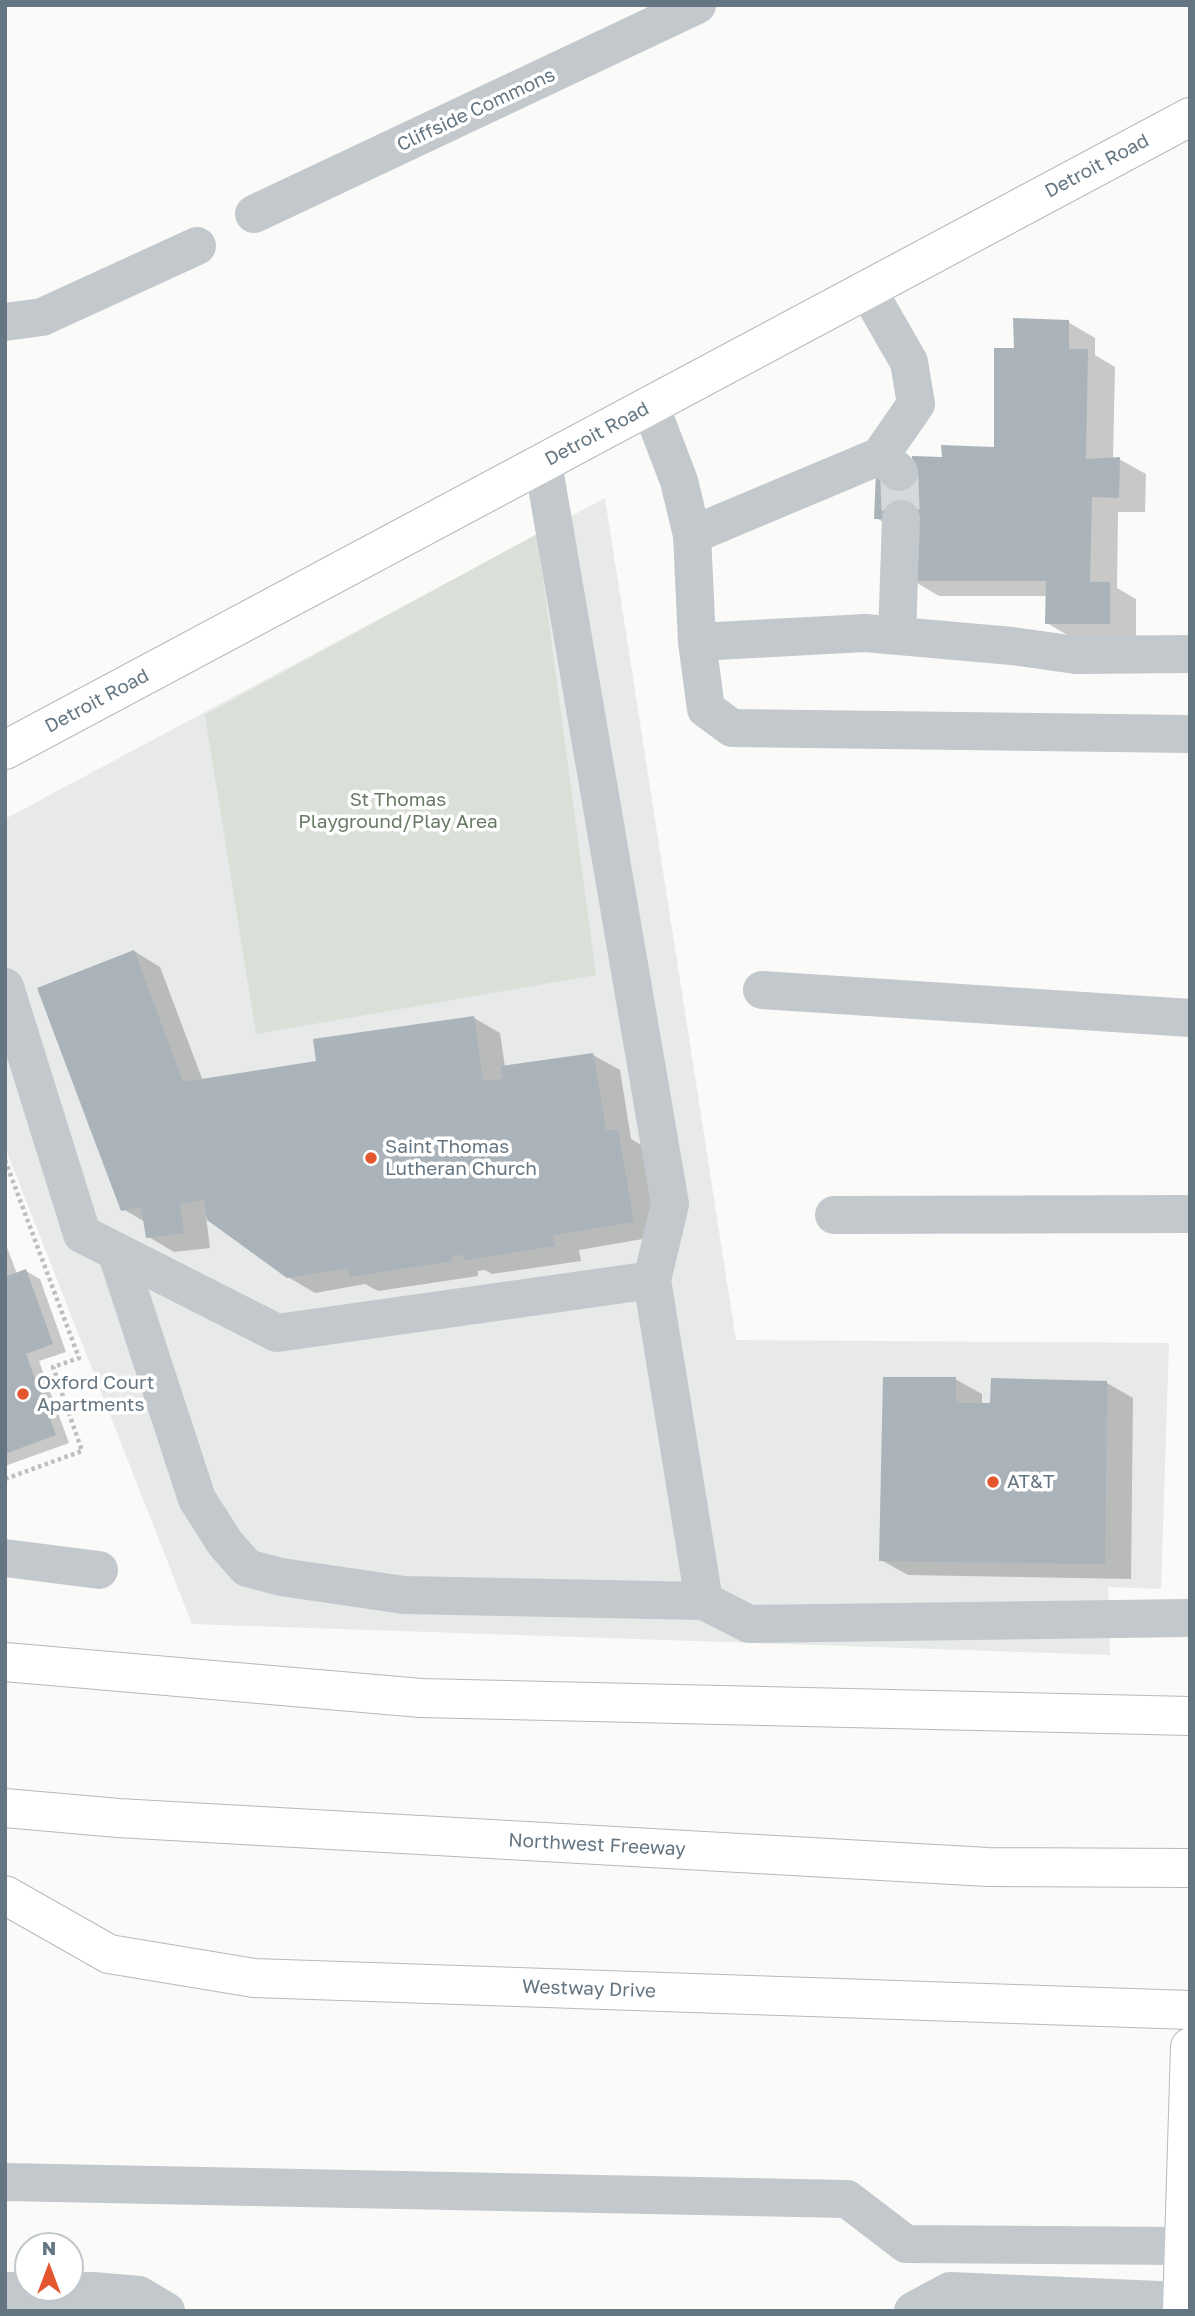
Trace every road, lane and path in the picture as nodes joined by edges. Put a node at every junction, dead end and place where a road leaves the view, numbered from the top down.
1 (697, 5) edge
2 (1190, 117) edge
3 (254, 214) dead end
4 (197, 246) dead end
5 (867, 289) junction
6 (5, 322) edge
7 (650, 405) junction
8 (543, 463) junction
9 (901, 519) tunnel mouth
10 (692, 535) junction
11 (897, 636) junction
12 (697, 642) junction
13 (1190, 653) edge
14 (1190, 734) edge
15 (5, 750) edge
16 (5, 987) edge
17 (762, 990) dead end
18 (1190, 1018) edge
19 (5, 1160) edge
20 (1190, 1214) edge
21 (834, 1215) dead end
22 (116, 1251) junction
23 (652, 1280) junction
24 (5, 1479) edge
25 (5, 1558) edge
26 (99, 1570) dead end
27 (704, 1601) junction
28 (1190, 1618) edge
29 (5, 1662) edge
30 (1190, 1717) edge
31 (5, 1808) edge
32 (1190, 1868) edge
33 (5, 1895) edge
34 (1190, 2010) edge
35 (1190, 2047) edge
36 (5, 2182) edge
37 (1184, 2246) junction
38 (5, 2291) edge
39 (1182, 2306) edge
40 (166, 2311) edge
41 (913, 2311) edge

1 - 3 street, Cliffside Commons
2 - 5 main road, Detroit Road
4 - 6 street
5 - 7 main road, Detroit Road
5 - 10 street
7 - 8 main road, Detroit Road
7 - 10 street
8 - 15 main road, Detroit Road
8 - 23 street
9 - 11 street
10 - 12 street
11 - 12 street
11 - 13 street
12 - 14 street
16 - 22 street
17 - 18 street
19 - 24 path
20 - 21 street
22 - 23 street
22 - 27 street
23 - 27 street
25 - 26 street
27 - 28 street
29 - 30 main road
31 - 32 main road, Northwest Freeway
33 - 34 main road, Westway Drive
35 - 37 main road
36 - 37 street
37 - 39 main road
38 - 40 street
39 - 41 street

